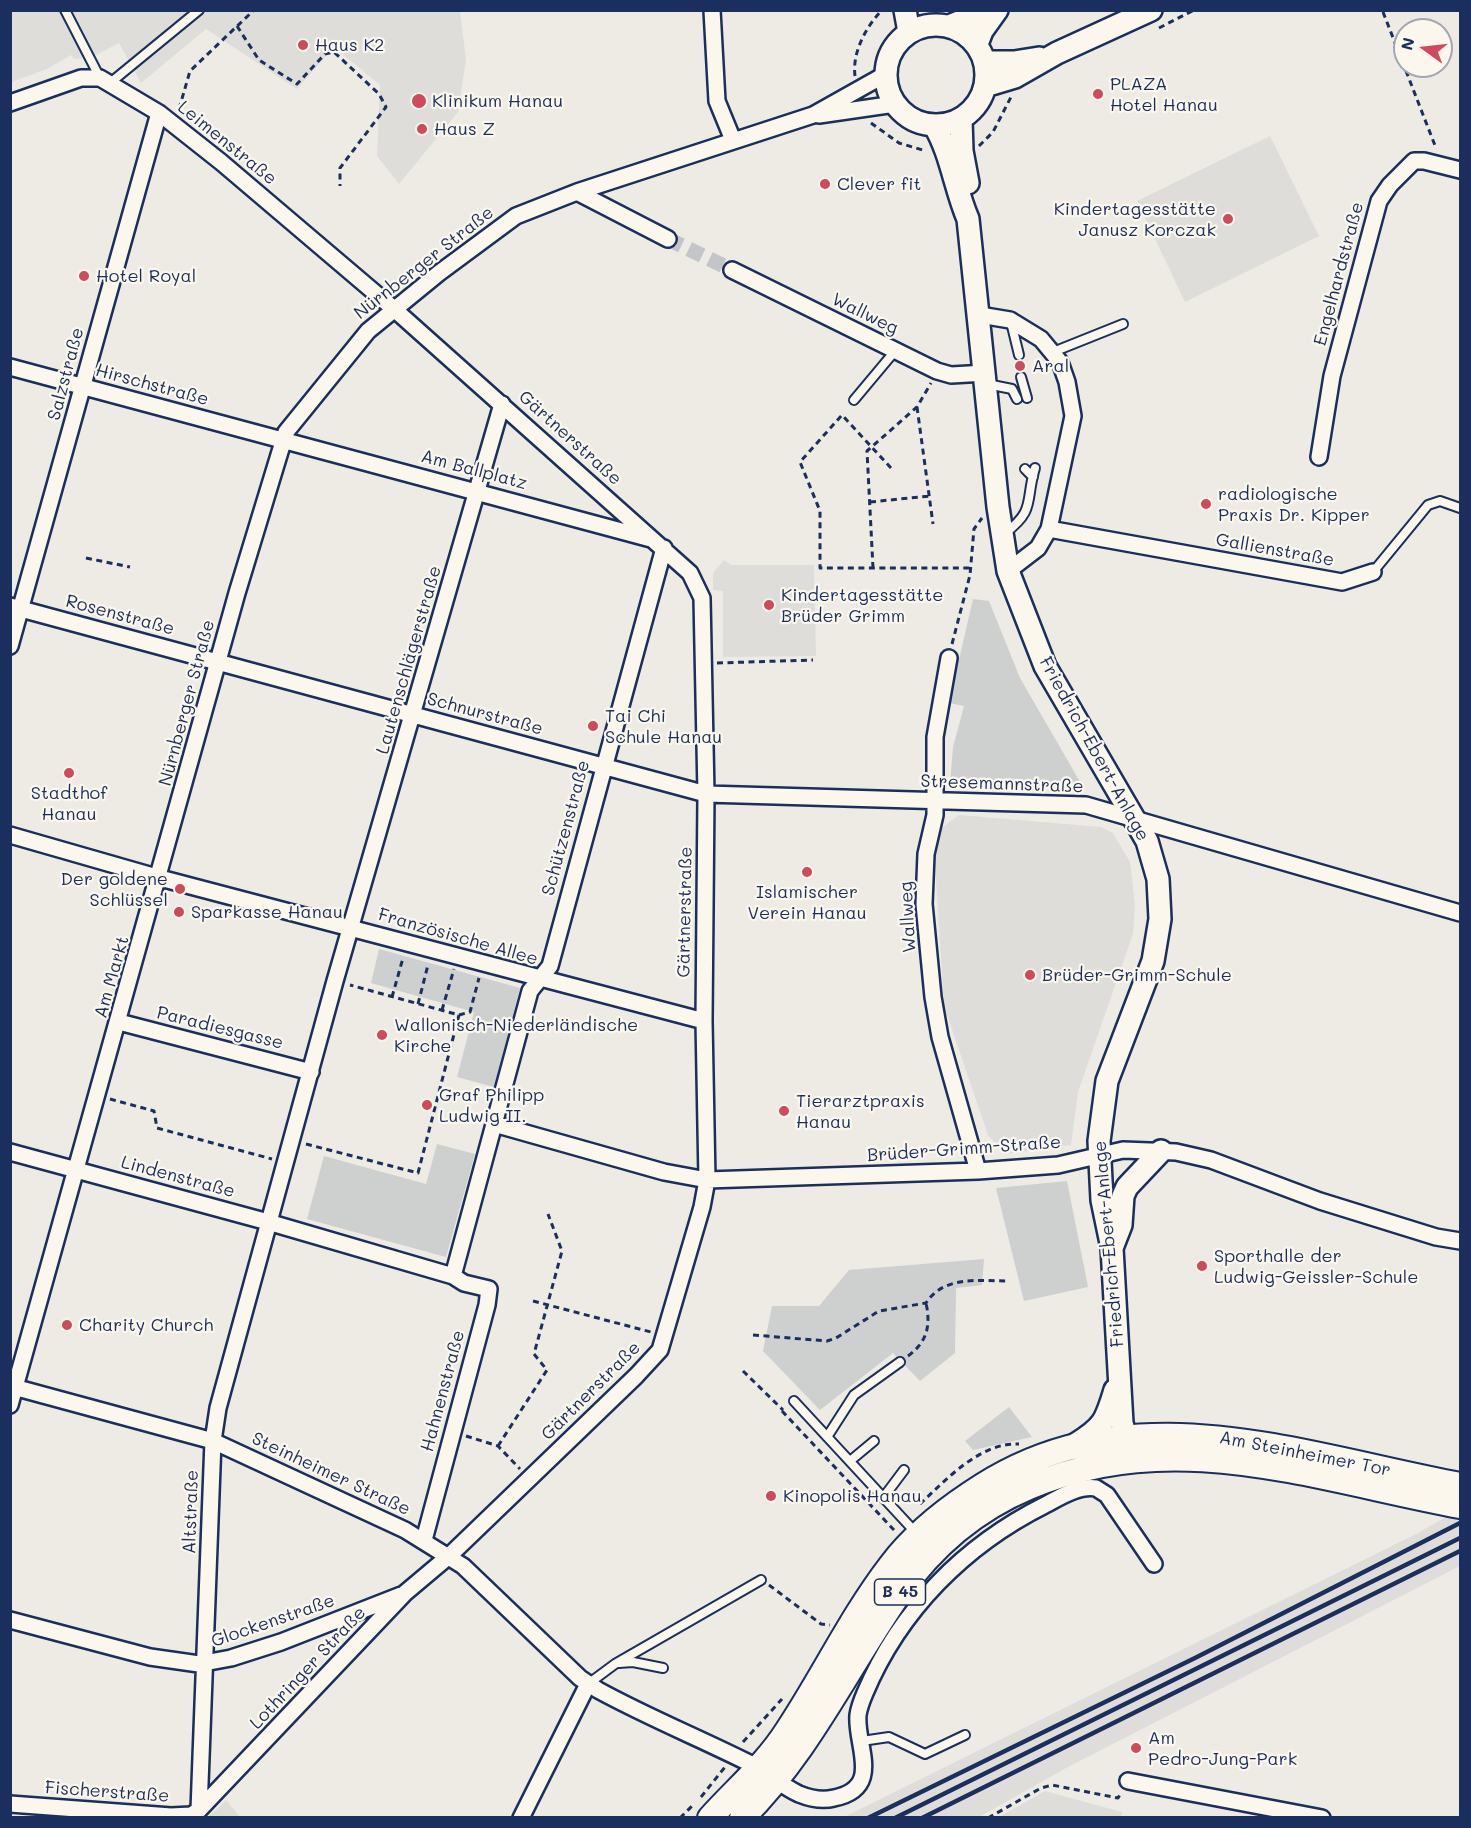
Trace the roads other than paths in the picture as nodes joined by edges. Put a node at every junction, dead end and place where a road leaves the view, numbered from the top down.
1 (64, 10) edge
2 (199, 10) edge
3 (712, 10) edge
4 (905, 10) edge
5 (976, 10) edge
6 (997, 10) edge
7 (1151, 10) edge
8 (936, 20) edge
9 (909, 32) junction
10 (981, 53) junction
11 (1057, 53) junction
12 (885, 74) junction
13 (105, 80) junction
14 (986, 86) junction
15 (10, 103) edge
16 (895, 104) junction
17 (159, 113) junction
18 (813, 115) junction
19 (961, 119) junction
20 (934, 126) junction
21 (734, 140) junction
22 (1461, 170) edge
23 (577, 192) junction
24 (968, 219) junction
25 (668, 239) tunnel mouth
26 (732, 270) tunnel mouth
27 (394, 309) junction
28 (980, 315) junction
29 (1010, 320) junction
30 (1124, 324) dead end
31 (895, 351) junction
32 (1053, 352) junction
33 (1019, 355) dead end
34 (10, 367) edge
35 (1021, 377) dead end
36 (986, 378) junction
37 (82, 387) junction
38 (1012, 389) junction
39 (1017, 399) dead end
40 (854, 400) dead end
41 (502, 404) junction
42 (283, 440) junction
43 (1319, 457) dead end
44 (1035, 468) dead end
45 (1025, 469) dead end
46 (1032, 477) junction
47 (477, 490) junction
48 (1461, 508) edge
49 (1049, 529) junction
50 (1002, 536) junction
51 (659, 544) junction
52 (1008, 571) junction
53 (1373, 572) joint
54 (16, 607) edge
55 (10, 646) edge
56 (949, 658) road end
57 (219, 662) junction
58 (413, 715) junction
59 (603, 766) junction
60 (706, 794) junction
61 (934, 800) junction
62 (1134, 818) junction
63 (10, 835) edge
64 (160, 878) junction
65 (1461, 913) edge
66 (352, 927) junction
67 (541, 978) junction
68 (704, 1021) junction
69 (119, 1022) junction
70 (311, 1072) junction
71 (494, 1124) junction
72 (1161, 1151) junction
73 (10, 1152) edge
74 (1100, 1153) junction
75 (77, 1170) junction
76 (978, 1171) junction
77 (707, 1180) junction
78 (268, 1222) junction
79 (1461, 1241) edge
80 (1112, 1248) junction
81 (453, 1276) junction
82 (900, 1362) road end
83 (1119, 1375) junction
84 (13, 1386) edge
85 (794, 1401) road end
86 (10, 1405) edge
87 (827, 1437) junction
88 (213, 1441) junction
89 (874, 1441) dead end
90 (1073, 1445) junction
91 (1128, 1448) junction
92 (850, 1461) junction
93 (904, 1470) dead end
94 (1447, 1489) edge
95 (883, 1498) junction
96 (1461, 1506) edge
97 (424, 1540) junction
98 (913, 1540) junction
99 (449, 1556) junction
100 (1154, 1564) dead end
101 (761, 1580) road end
102 (405, 1593) junction
103 (10, 1620) edge
104 (205, 1663) junction
105 (615, 1664) junction
106 (663, 1668) dead end
107 (588, 1684) junction
108 (965, 1735) dead end
109 (862, 1741) junction
110 (767, 1775) junction
111 (1128, 1781) road end
112 (10, 1804) edge
113 (199, 1810) junction
114 (1313, 1817) edge
115 (520, 1818) edge
116 (710, 1818) edge
117 (742, 1818) edge

1 - 13 lane
2 - 13 lane
3 - 21 street
4 - 9 main road
5 - 8 main road
6 - 10 main road
7 - 11 main road
8 - 9 main road
8 - 10 main road
9 - 12 main road
10 - 11 main road
10 - 14 main road
11 - 14 main road
12 - 16 main road
12 - 18 street, Nürnberger Straße
13 - 15 street
13 - 17 street, Leimenstraße
14 - 19 main road
16 - 18 street
16 - 20 main road
17 - 27 street, Leimenstraße
17 - 37 street, Salzstraße
18 - 21 street, Nürnberger Straße
19 - 20 main road
19 - 24 main road
20 - 24 main road, Friedrich-Ebert-Anlage
21 - 23 street, Nürnberger Straße
22 - 43 street, Engelhardstraße
23 - 25 street
23 - 27 street, Nürnberger Straße
24 - 28 main road, Friedrich-Ebert-Anlage
26 - 31 street, Wallweg
27 - 41 street, Gärtnerstraße
27 - 42 street, Nürnberger Straße
28 - 29 street
28 - 36 main road, Friedrich-Ebert-Anlage
29 - 32 street
29 - 33 lane
30 - 32 lane
31 - 36 street, Wallweg
31 - 40 lane
32 - 49 street
34 - 37 street, Hirschstraße
35 - 38 lane
36 - 38 lane
36 - 50 main road, Friedrich-Ebert-Anlage
37 - 42 street, Hirschstraße
37 - 54 street, Salzstraße
38 - 39 lane
41 - 47 street, Lautenschlägerstraße
41 - 51 street, Gärtnerstraße
42 - 47 street, Am Ballplatz
42 - 57 street, Nürnberger Straße
44 - 46 lane
45 - 46 lane
46 - 50 lane
47 - 51 street, Am Ballplatz
47 - 58 street, Lautenschlägerstraße
48 - 53 lane, Gallienstraße
49 - 52 street
49 - 53 street, Gallienstraße
50 - 52 main road, Friedrich-Ebert-Anlage
51 - 59 street, Schützenstraße
51 - 60 street, Gärtnerstraße
52 - 62 main road, Friedrich-Ebert-Anlage
54 - 55 street, Salzstraße
54 - 57 street, Rosenstraße
56 - 61 street, Wallweg
57 - 58 street, Schnurstraße
57 - 64 street, Nürnberger Straße
58 - 59 street, Schnurstraße
58 - 66 street, Lautenschlägerstraße
59 - 60 street, Schnurstraße
59 - 67 street, Schützenstraße
60 - 61 street, Stresemannstraße
60 - 68 street, Gärtnerstraße
61 - 62 street, Stresemannstraße
61 - 76 street, Wallweg
62 - 65 street, Stresemannstraße
62 - 74 main road, Friedrich-Ebert-Anlage
63 - 64 street
64 - 66 street
64 - 69 street, Am Markt
66 - 67 street, Französische Allee
66 - 70 street, Französische Allee
67 - 68 street
67 - 71 street, Französische Allee
68 - 77 street, Gärtnerstraße
69 - 70 street, Paradiesgasse
69 - 75 street, Am Markt
70 - 78 street, Französische Allee
71 - 77 street, Brüder-Grimm-Straße
71 - 81 street, Französische Allee
72 - 74 street, Brüder-Grimm-Straße
72 - 79 street, Brüder-Grimm-Straße
72 - 80 main road
73 - 75 street
74 - 76 street, Brüder-Grimm-Straße
74 - 80 main road, Friedrich-Ebert-Anlage
75 - 78 street, Lindenstraße
75 - 84 street, Am Markt
76 - 77 street, Brüder-Grimm-Straße
77 - 99 street, Gärtnerstraße
78 - 81 street
78 - 88 street, Altstraße
80 - 83 main road, Friedrich-Ebert-Anlage
81 - 97 street, Hahnenstraße
82 - 87 lane
83 - 90 main road
83 - 91 main road, Friedrich-Ebert-Anlage
84 - 86 street, Am Markt
84 - 88 street, Steinheimer Straße
85 - 87 lane
87 - 92 lane
88 - 97 street, Steinheimer Straße
88 - 104 street, Altstraße
89 - 92 lane
90 - 91 main road, Am Steinheimer Tor / B 45
90 - 98 main road, Am Steinheimer Tor / B 45
91 - 94 main road, Am Steinheimer Tor / B 45
91 - 110 main road, Am Steinheimer Tor / B 45
92 - 95 lane
93 - 95 lane
94 - 96 main road, Am Steinheimer Tor / B 45
95 - 98 lane
97 - 99 street, Steinheimer Straße
98 - 110 main road, Am Steinheimer Tor / B 45
99 - 102 street, Lothringer Straße
99 - 107 street, Steinheimer Straße
100 - 109 street
101 - 105 lane
102 - 104 street, Glockenstraße
102 - 113 street, Lothringer Straße
103 - 104 street, Glockenstraße
104 - 113 street, Altstraße
105 - 106 lane
105 - 107 lane
107 - 110 street, Steinheimer Straße
107 - 115 street
108 - 109 lane
109 - 110 street
110 - 116 main road, Am Steinheimer Tor / B 45
110 - 117 main road, Am Steinheimer Tor / B 45
111 - 114 street
112 - 113 street, Fischerstraße

